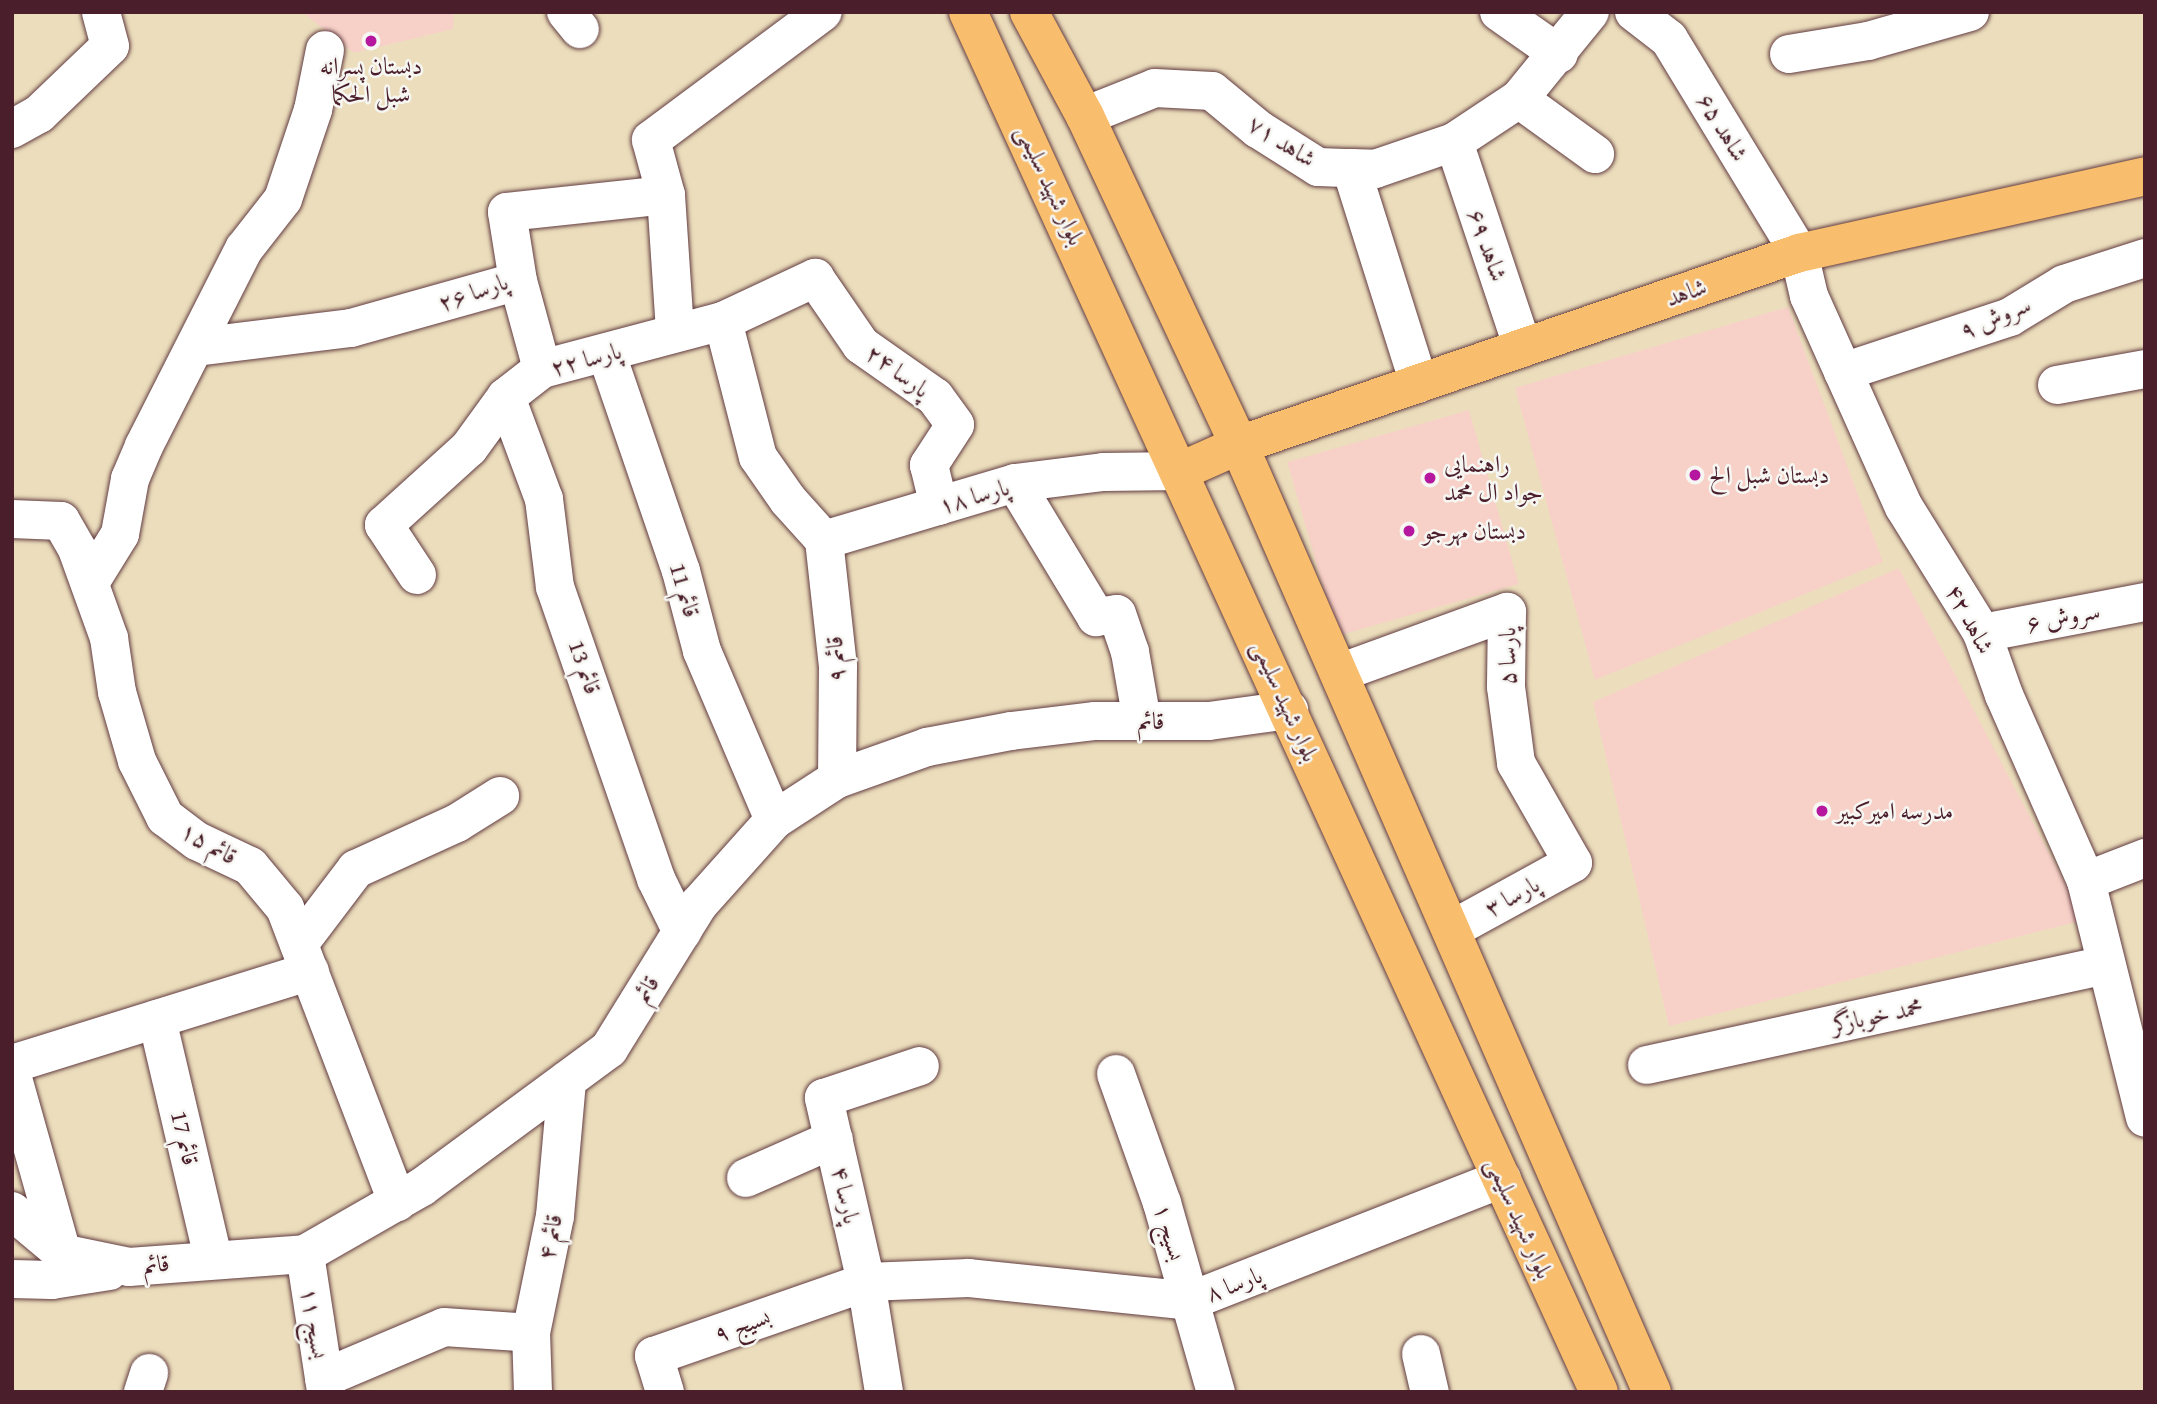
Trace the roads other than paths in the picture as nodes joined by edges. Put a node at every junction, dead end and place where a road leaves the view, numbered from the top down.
1 (101, 12) edge
2 (823, 12) edge
3 (968, 12) edge
4 (1029, 12) edge
5 (1500, 12) edge
6 (1590, 12) edge
7 (1634, 12) edge
8 (1970, 12) edge
9 (325, 50) dead end
10 (1559, 54) junction
11 (1789, 54) dead end
12 (1519, 99) junction
13 (1085, 116) junction
14 (12, 129) edge
15 (1454, 142) junction
16 (1595, 153) dead end
17 (1351, 168) junction
18 (2145, 176) edge
19 (666, 195) junction
20 (1799, 253) junction
21 (2145, 258) edge
22 (815, 278) joint
23 (518, 281) junction
24 (723, 321) junction
25 (675, 331) junction
26 (196, 347) junction
27 (1522, 348) junction
28 (607, 355) junction
29 (542, 369) junction
30 (2145, 369) edge
31 (1843, 372) junction
32 (1419, 384) junction
33 (2057, 385) dead end
34 (506, 397) junction
35 (1239, 445) junction
36 (1181, 471) junction
37 (1015, 483) junction
38 (939, 506) junction
39 (12, 519) edge
40 (824, 540) junction
41 (416, 575) dead end
42 (91, 582) junction
43 (2145, 602) edge
44 (1982, 632) junction
45 (1339, 673) junction
46 (1289, 710) junction
47 (1142, 722) junction
48 (837, 779) junction
49 (500, 796) dead end
50 (774, 820) junction
51 (2145, 858) edge
52 (1573, 863) joint
53 (2086, 881) junction
54 (1451, 930) junction
55 (682, 932) junction
56 (304, 958) junction
57 (2106, 965) junction
58 (157, 1019) junction
59 (2134, 1033) edge
60 (12, 1064) edge
61 (1647, 1065) dead end
62 (920, 1066) dead end
63 (1116, 1074) dead end
64 (12, 1075) edge
65 (567, 1081) junction
66 (2145, 1118) edge
67 (834, 1139) junction
68 (746, 1178) dead end
69 (1502, 1179) junction
70 (397, 1202) junction
71 (12, 1211) edge
72 (62, 1253) junction
73 (305, 1254) junction
74 (213, 1258) junction
75 (129, 1267) junction
76 (12, 1279) edge
77 (866, 1282) junction
78 (1190, 1301) junction
79 (531, 1333) junction
80 (1421, 1354) dead end
81 (325, 1385) edge
82 (533, 1392) edge
83 (665, 1392) edge
84 (884, 1392) edge
85 (1216, 1392) edge
86 (1430, 1392) edge
87 (1599, 1392) edge
88 (1652, 1392) edge

1 - 14 street
2 - 19 street
3 - 36 main road, بلوار شهید سلیمی
4 - 13 main road
5 - 10 street
6 - 10 street
7 - 20 street, شاهد ۶۵
8 - 11 street
9 - 26 street
10 - 12 street
12 - 15 street
12 - 16 street
13 - 17 street, شاهد ۷۱
13 - 35 main road
15 - 17 street
15 - 27 street, شاهد ۶۹
17 - 32 street, شاهد ۷۱
18 - 20 main road, شاهد
19 - 23 street, پارسا ۲۶
19 - 25 street
20 - 27 main road, شاهد
20 - 31 street, شاهد ۴۲
21 - 31 street, سروش ۹
22 - 24 street, پارسا ۲۲
22 - 38 street, پارسا ۲۴
23 - 26 street, پارسا ۲۶
23 - 29 street
24 - 25 street, پارسا ۲۲
24 - 40 street
25 - 28 street, پارسا ۲۲
26 - 42 street
27 - 32 main road, شاهد
28 - 29 street, پارسا ۲۲
28 - 50 street, قائم 11
29 - 34 street, پارسا ۲۲
30 - 33 street
31 - 44 street, شاهد ۴۲
32 - 35 main road, شاهد
34 - 41 street, پارسا ۲۲
34 - 55 street, قائم 13
35 - 36 main road, شاهد
35 - 45 main road
36 - 37 street, پارسا ۱۸
36 - 46 main road, بلوار شهید سلیمی
37 - 38 street, پارسا ۱۸
37 - 47 street
38 - 40 street, پارسا ۱۸
39 - 42 street, قائم ۱۵
40 - 48 street, قائم ۹
42 - 56 street, قائم ۱۵
43 - 44 street, سروش ۶
44 - 53 street, شاهد ۴۲
45 - 52 street, پارسا ۵
45 - 54 main road
46 - 47 street, قائم
46 - 69 main road, بلوار شهید سلیمی
47 - 48 street, قائم
48 - 50 street, قائم
49 - 56 street
50 - 55 street, قائم
51 - 53 street
52 - 54 street, پارسا ۳
53 - 57 street, شاهد ۴۲
54 - 88 main road
55 - 65 street, قائم
56 - 58 street
56 - 70 street, قائم ۱۵
57 - 59 street, شاهد ۴۲
57 - 61 street, محمد خوبازگر
58 - 60 street
58 - 74 street, قائم 17
59 - 66 street, شاهد ۴۲
62 - 67 street, پارسا ۴
63 - 78 street, بسیج ۱
64 - 72 street
65 - 70 street, قائم
65 - 79 street, قائم ۴
67 - 68 street
67 - 77 street, پارسا ۴
69 - 78 street, پارسا ۸
69 - 87 main road, بلوار شهید سلیمی
70 - 73 street, قائم
71 - 72 street, قائم
72 - 75 street, قائم
73 - 74 street, قائم
73 - 81 street, بسیج ۱۱
74 - 75 street, قائم
75 - 76 street
77 - 78 street, پارسا ۸
77 - 83 street, بسیج ۹
77 - 84 street, پارسا ۴
78 - 85 street, بسیج ۱
79 - 81 street
79 - 82 street, قائم ۴
80 - 86 street

